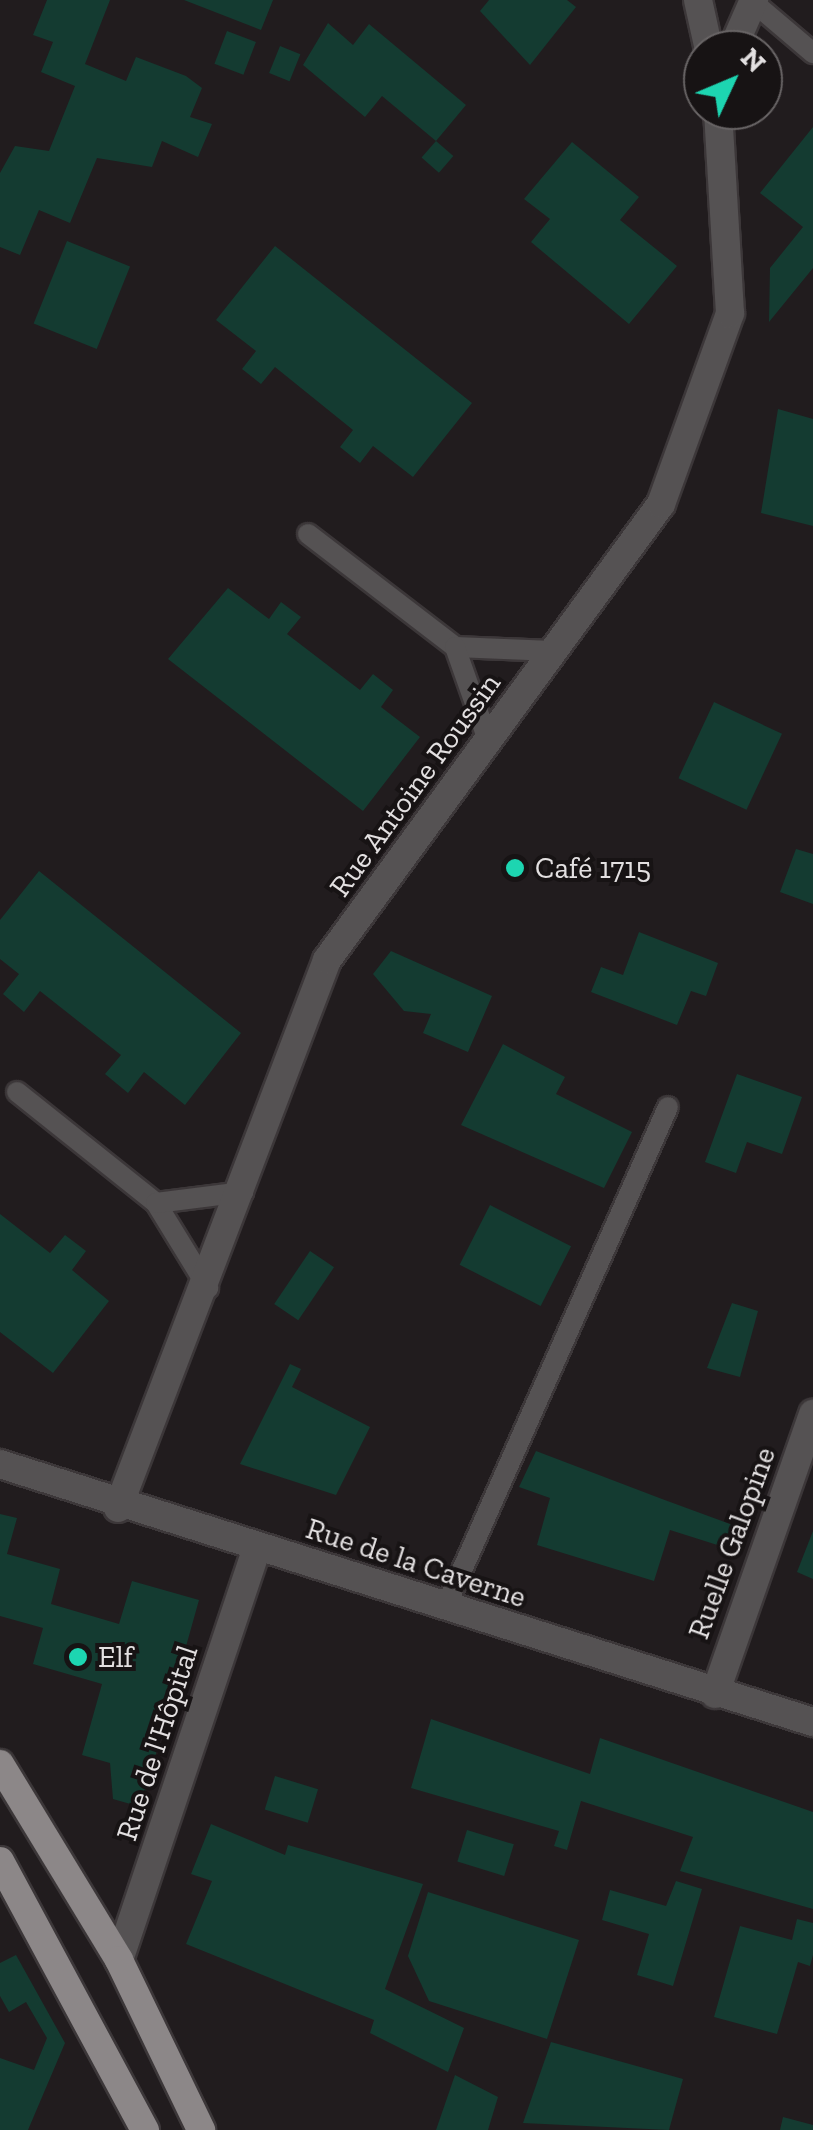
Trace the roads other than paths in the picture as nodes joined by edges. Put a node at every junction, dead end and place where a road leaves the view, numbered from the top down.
1 (698, 0) edge
2 (754, 1) edge
3 (705, 30) edge
4 (741, 30) edge
5 (813, 54) edge
6 (719, 130) edge
7 (308, 534) dead end
8 (455, 647) junction
9 (553, 650) junction
10 (488, 740) junction
11 (17, 1092) dead end
12 (668, 1107) dead end
13 (244, 1192) junction
14 (156, 1203) junction
15 (208, 1290) junction
16 (813, 1414) edge
17 (0, 1464) edge
18 (118, 1508) junction
19 (257, 1547) junction
20 (446, 1606) junction
21 (716, 1694) junction
22 (813, 1722) edge
23 (0, 1764) edge
24 (0, 1862) edge
25 (119, 1960) junction
26 (145, 2130) edge
27 (202, 2130) edge

1 - 3 street
2 - 4 street
2 - 5 lane
6 - 9 street, Rue Antoine Roussin
7 - 8 lane
8 - 9 lane
8 - 10 lane
9 - 10 street, Rue Antoine Roussin
10 - 13 street, Rue Antoine Roussin
11 - 14 lane
12 - 20 lane
13 - 14 lane
13 - 15 street, Rue Antoine Roussin
14 - 15 lane
15 - 18 street, Rue Antoine Roussin
16 - 21 street, Ruelle Galopine
17 - 18 street, Rue de la Caverne
18 - 19 street, Rue de la Caverne
19 - 20 street, Rue de la Caverne
19 - 25 street, Rue de l'Hôpital
20 - 21 street, Rue de la Caverne
21 - 22 street, Rue de la Caverne
23 - 25 main road
24 - 26 main road
25 - 27 main road

